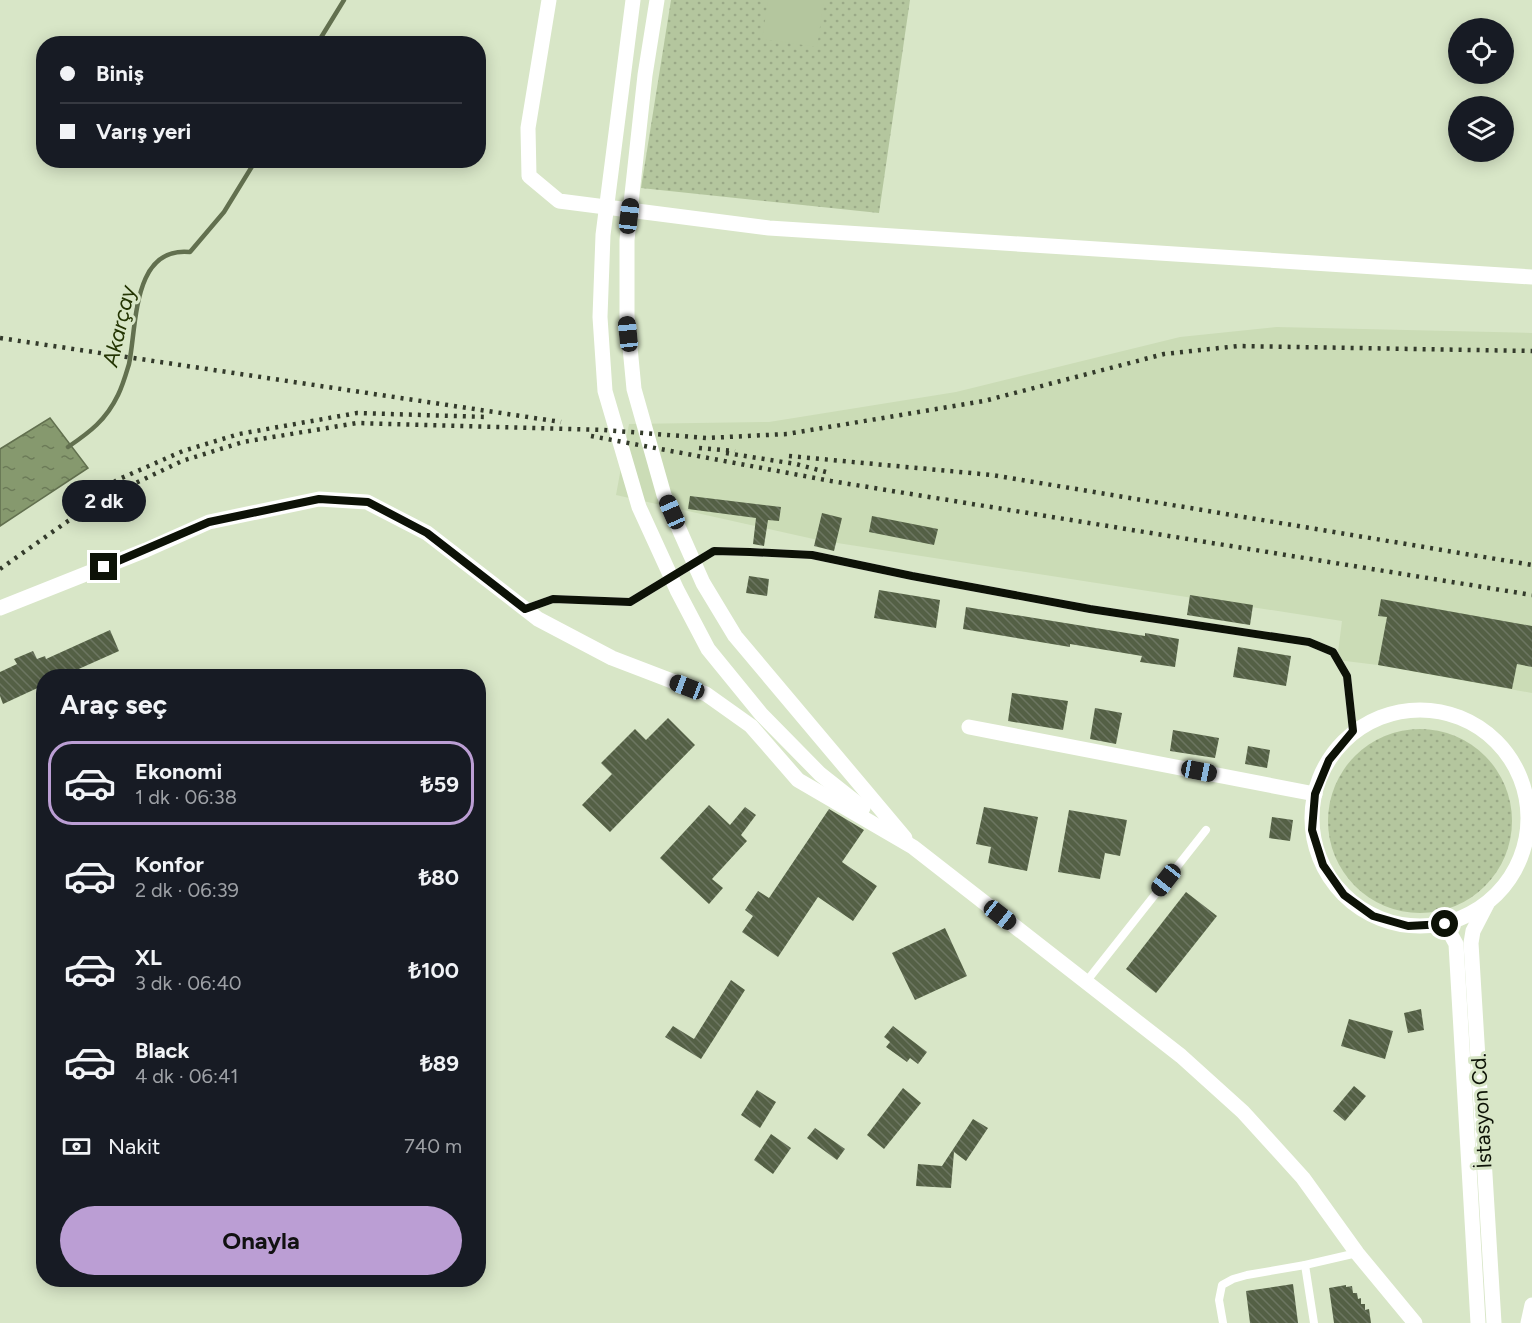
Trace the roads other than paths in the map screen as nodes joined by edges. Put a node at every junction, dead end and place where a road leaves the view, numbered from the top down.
1 (549, 0) edge
2 (633, 0) edge
3 (657, 0) edge
4 (1532, 277) edge
5 (0, 608) edge
6 (525, 609) junction
7 (969, 727) dead end
8 (1353, 731) junction
9 (1315, 794) junction
10 (1206, 830) dead end
11 (1530, 832) edge
12 (913, 847) junction
13 (1488, 903) junction
14 (1445, 924) junction
15 (1086, 982) junction
16 (1357, 1253) junction
17 (1305, 1265) junction
18 (1532, 1305) edge
19 (1223, 1323) edge
20 (1314, 1323) edge
21 (1415, 1323) edge
22 (1478, 1323) edge
23 (1494, 1323) edge
24 (1528, 1323) edge

1 - 4 street
2 - 12 street
3 - 12 street
5 - 6 street
6 - 8 lane
6 - 12 street
7 - 9 street
8 - 9 street
8 - 11 street
9 - 14 street
10 - 15 lane
11 - 13 street
12 - 15 street
13 - 14 street
13 - 23 street, İstasyon Cd.
14 - 22 street, İstasyon Cd.
15 - 16 street
16 - 17 lane
16 - 21 street
17 - 19 lane
17 - 20 lane
18 - 24 street

